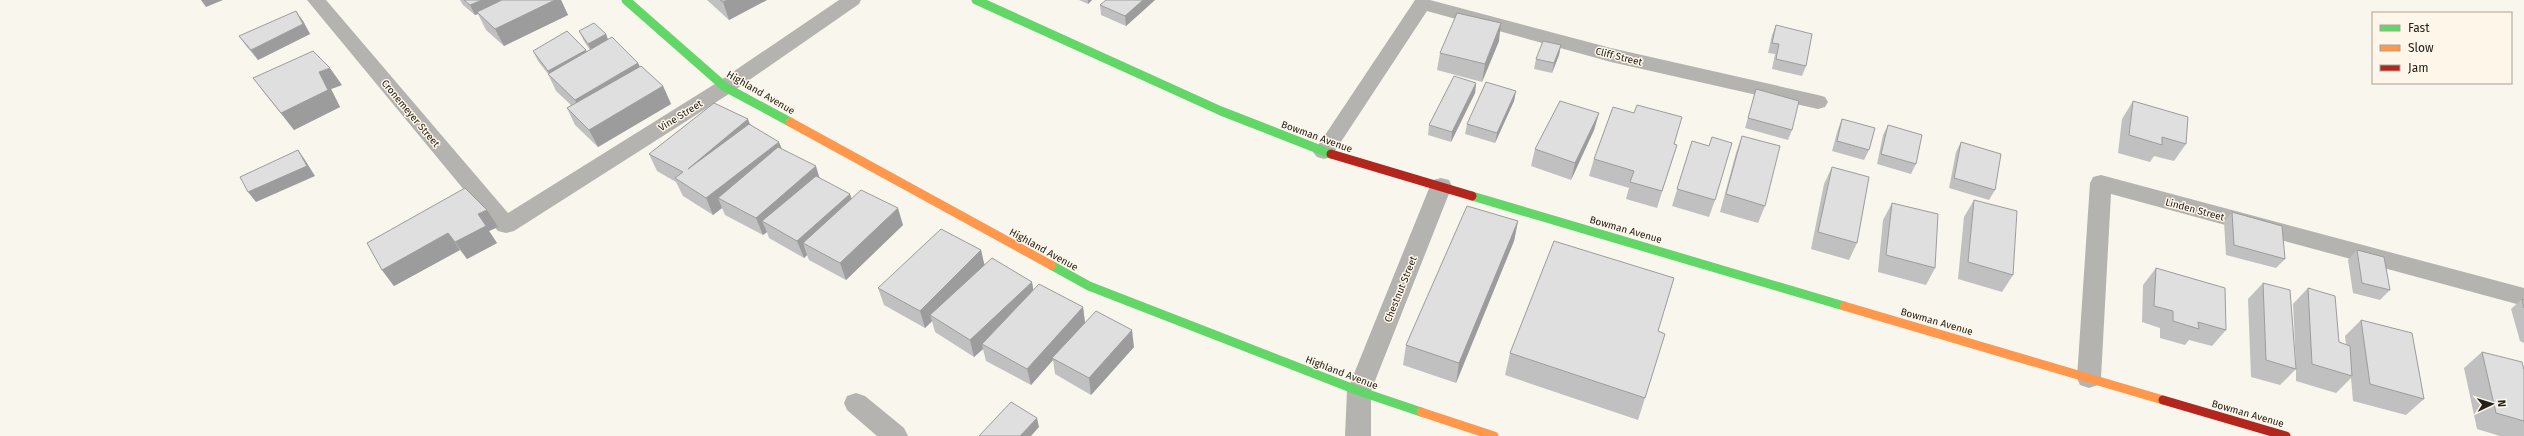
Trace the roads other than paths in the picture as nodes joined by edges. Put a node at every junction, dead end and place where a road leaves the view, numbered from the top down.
1 (316, 0) edge
2 (626, 0) edge
3 (852, 0) edge
4 (976, 0) edge
5 (726, 87) junction
6 (1818, 102) dead end
7 (1324, 152) junction
8 (1441, 186) junction
9 (506, 225) joint
10 (2524, 296) edge
11 (2089, 378) junction
12 (1359, 391) junction
13 (856, 403) dead end
14 (895, 436) edge
15 (1358, 436) edge
16 (1494, 436) edge
17 (2286, 436) edge

1 - 9 street, Cronemeyer Street
2 - 5 main road, Highland Avenue
3 - 5 street, Vine Street
4 - 7 main road, Bowman Avenue
5 - 9 street, Vine Street
5 - 12 main road, Highland Avenue
6 - 7 street, Cliff Street
7 - 8 main road, Bowman Avenue
8 - 11 main road, Bowman Avenue
8 - 12 street, Chestnut Street
10 - 11 street, Linden Street
11 - 17 main road, Bowman Avenue
12 - 15 street
12 - 16 main road, Highland Avenue
13 - 14 street

